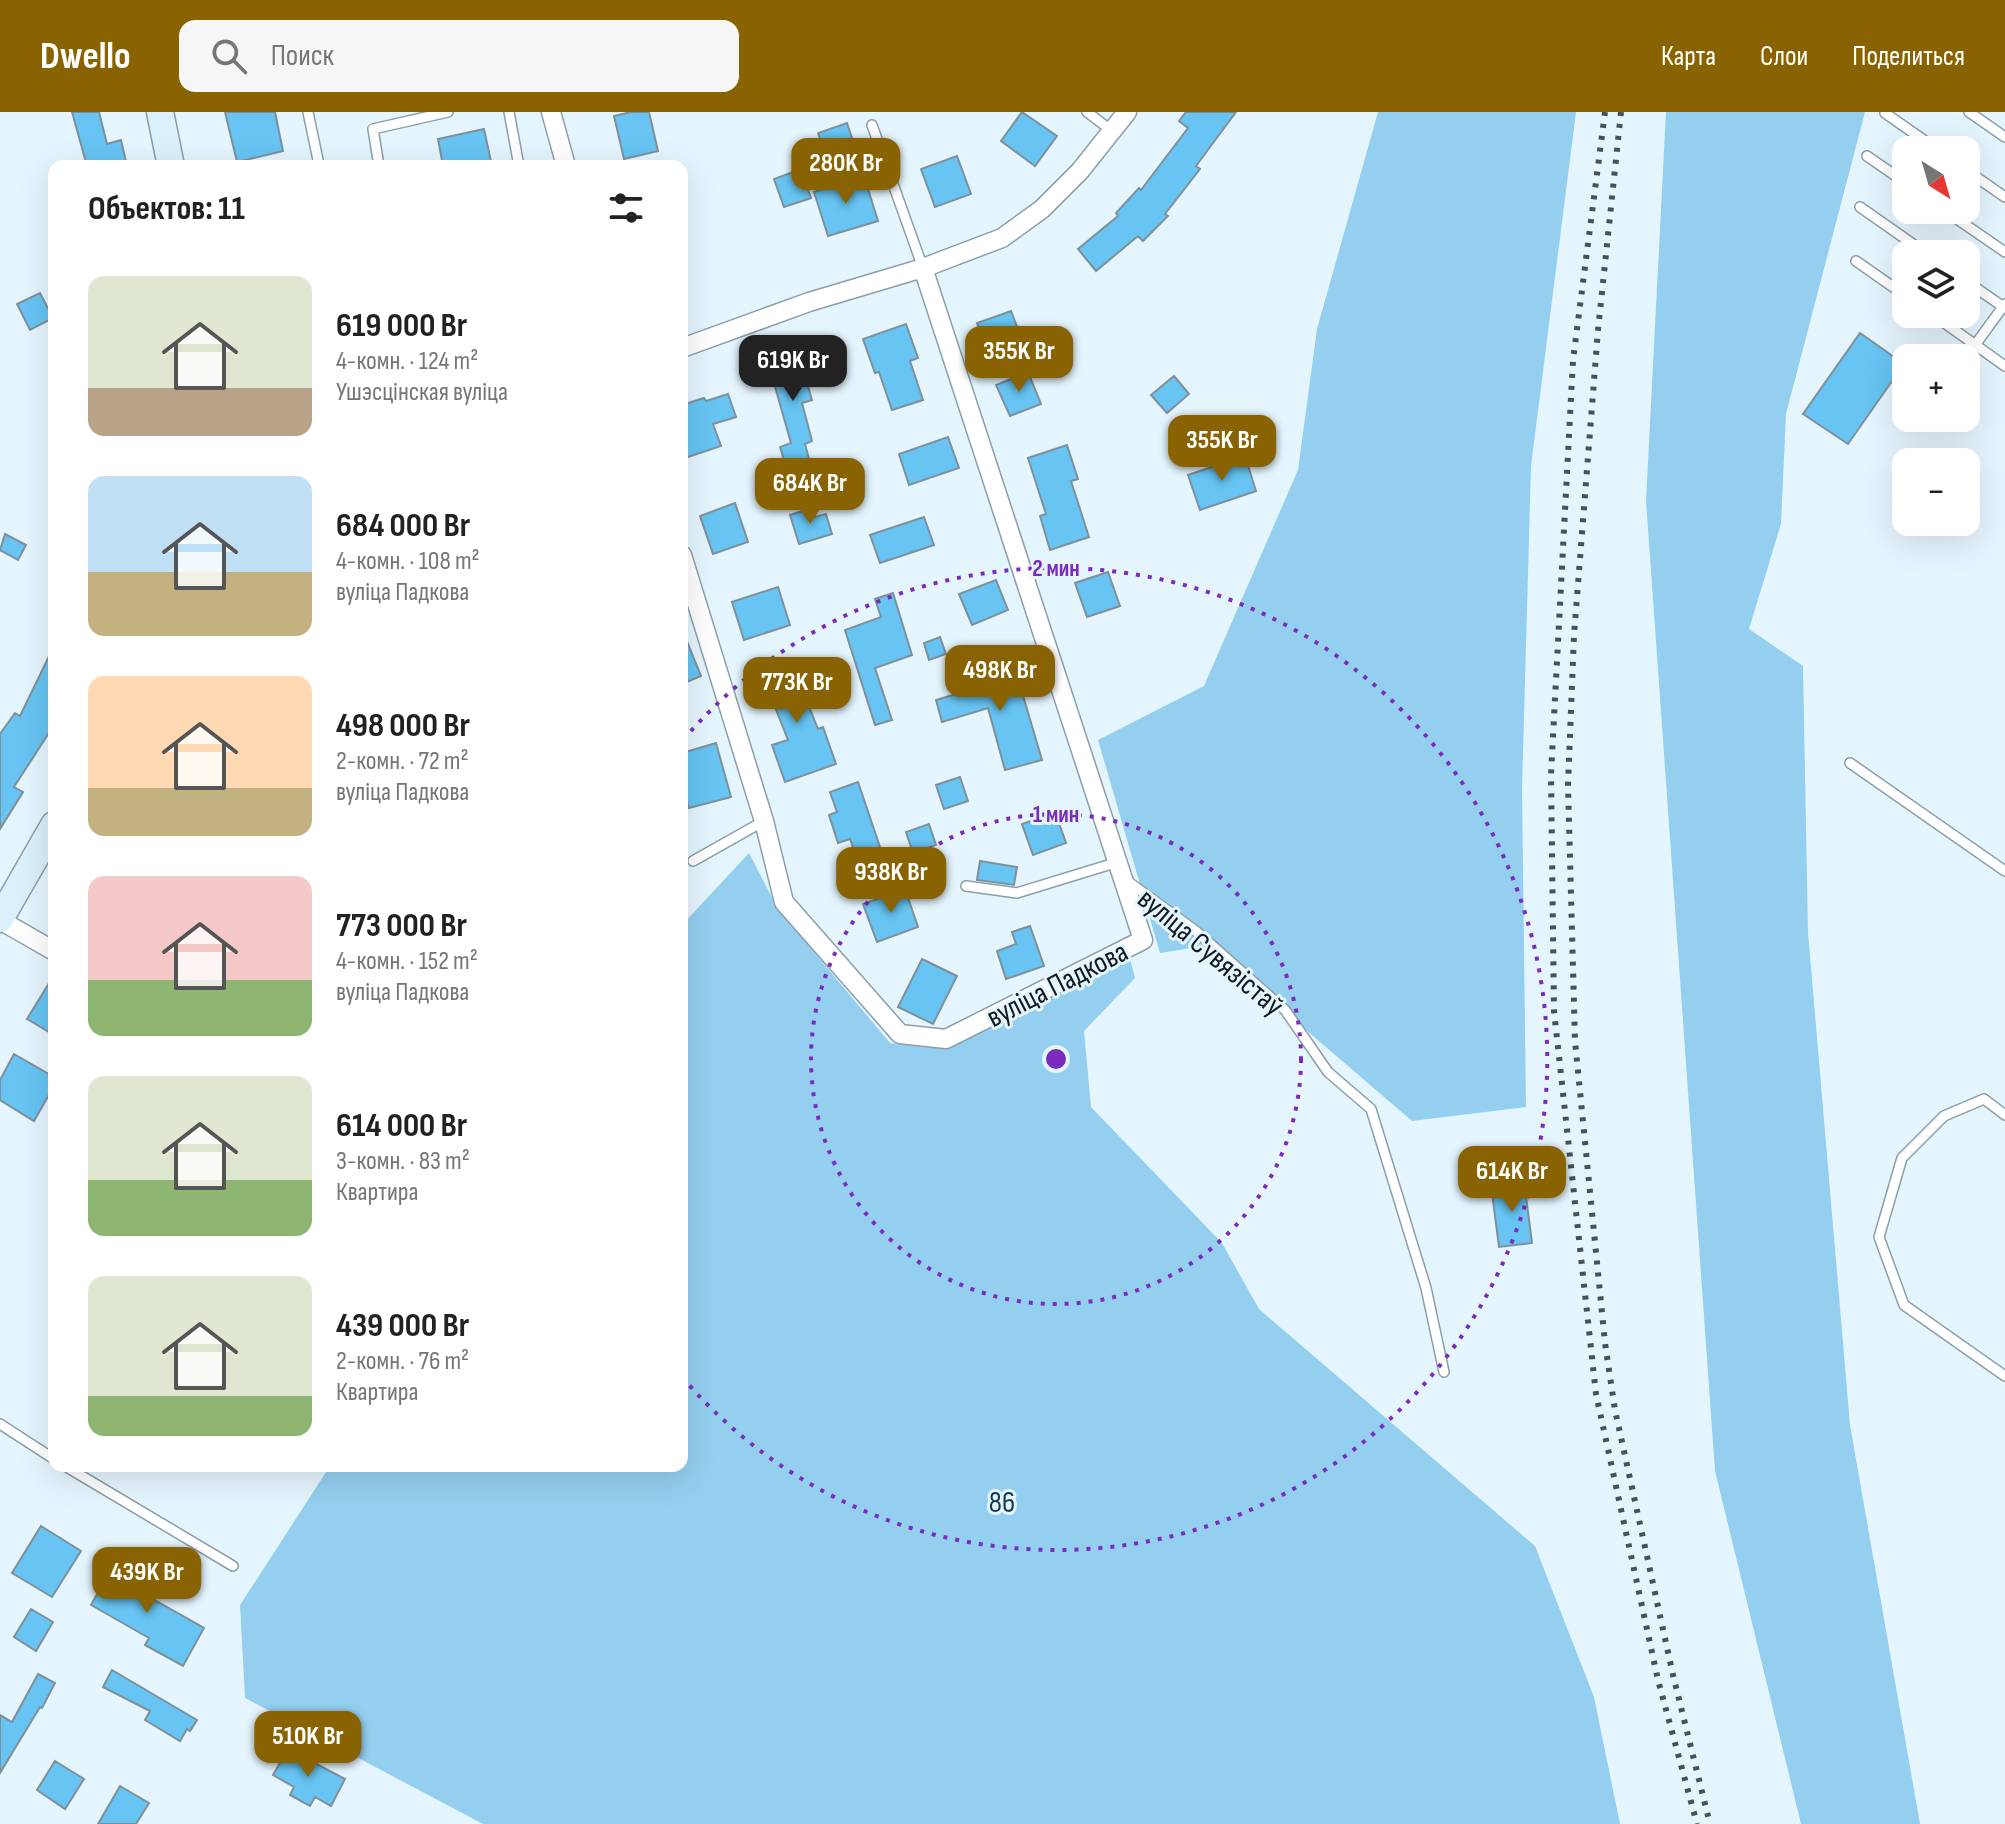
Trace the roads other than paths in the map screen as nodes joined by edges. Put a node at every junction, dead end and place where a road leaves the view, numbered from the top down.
1 (160, 112) edge
2 (308, 112) edge
3 (448, 112) edge
4 (509, 112) edge
5 (551, 112) edge
6 (1087, 112) edge
7 (1127, 112) edge
8 (1969, 112) edge
9 (1885, 113) edge
10 (872, 125) dead end
11 (1112, 131) junction
12 (1918, 136) edge
13 (2005, 137) edge
14 (1867, 156) dead end
15 (170, 160) edge
16 (318, 160) dead end
17 (378, 160) edge
18 (518, 160) edge
19 (564, 160) edge
20 (1892, 173) edge
21 (1980, 180) edge
22 (2005, 197) edge
23 (1860, 207) dead end
24 (1964, 224) edge
25 (1907, 240) edge
26 (2005, 252) edge
27 (1856, 261) dead end
28 (923, 268) junction
29 (1892, 286) edge
30 (1980, 290) edge
31 (2004, 306) edge
32 (1951, 328) edge
33 (1974, 344) edge
34 (1976, 344) edge
35 (688, 346) edge
36 (1980, 348) edge
37 (2005, 366) edge
38 (688, 574) edge
39 (1850, 763) dead end
40 (764, 821) junction
41 (48, 836) edge
42 (693, 861) dead end
43 (1121, 870) junction
44 (2005, 871) edge
45 (966, 886) dead end
46 (0, 920) edge
47 (48, 948) edge
48 (2005, 1115) edge
49 (1444, 1372) dead end
50 (2005, 1376) edge
51 (0, 1424) edge
52 (48, 1455) edge
53 (75, 1472) edge
54 (233, 1566) dead end

1 - 15 street
2 - 16 lane
3 - 17 lane
4 - 18 lane
5 - 19 street
6 - 11 lane
7 - 11 street
8 - 13 lane
9 - 12 lane
10 - 28 lane
11 - 28 street
14 - 20 lane
21 - 22 lane
23 - 25 lane
24 - 26 lane
27 - 29 lane
28 - 35 street
28 - 43 street, вуліца Падкова
30 - 31 lane
31 - 34 lane
32 - 33 lane
36 - 37 lane
38 - 40 street, вуліца Падкова
39 - 44 lane
40 - 42 lane
40 - 43 street, вуліца Падкова
41 - 46 street
43 - 45 lane
43 - 49 lane, вуліца Сувязістаў
46 - 47 street
48 - 50 lane
51 - 52 lane
53 - 54 lane

